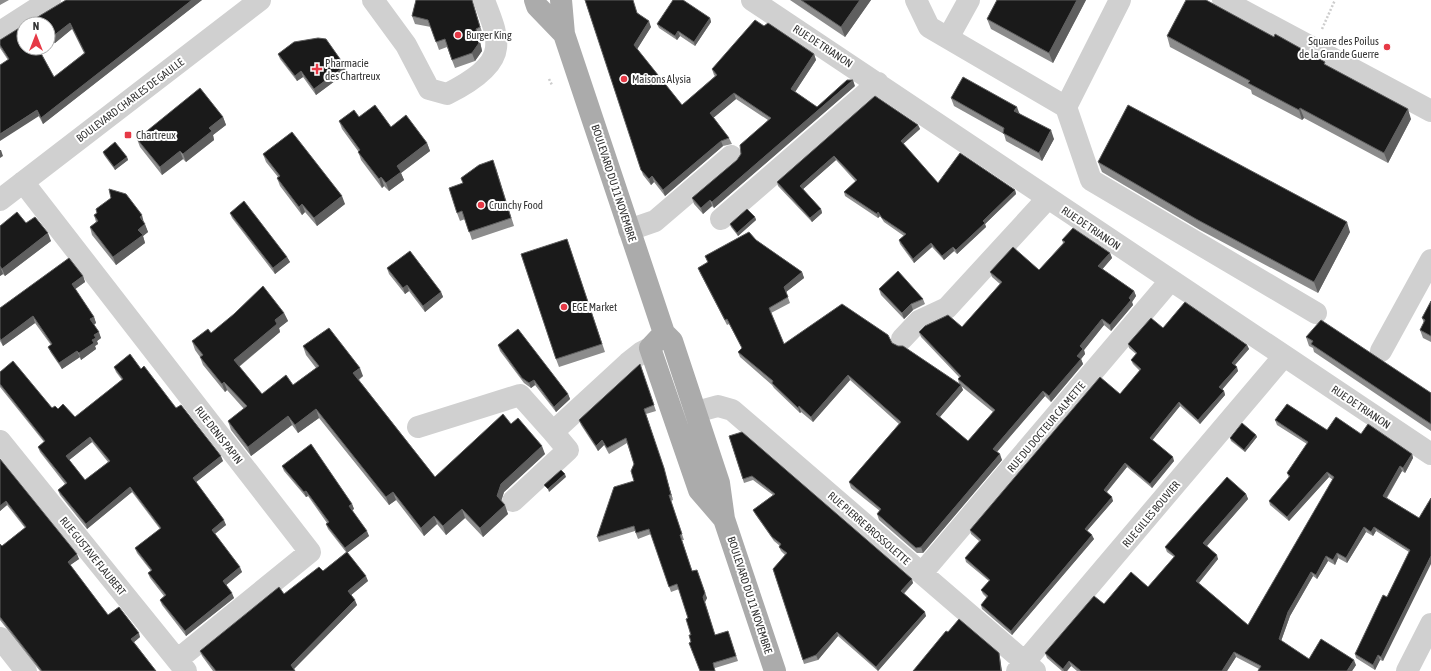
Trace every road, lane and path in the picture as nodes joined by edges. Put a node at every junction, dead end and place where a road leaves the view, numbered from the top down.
1 (50, 0) edge
2 (260, 0) edge
3 (373, 0) edge
4 (484, 0) edge
5 (535, 0) edge
6 (561, 0) edge
7 (752, 0) edge
8 (916, 0) edge
9 (969, 0) edge
10 (1120, 0) edge
11 (1223, 0) edge
12 (1335, 0) edge
13 (0, 32) edge
14 (564, 34) junction
15 (948, 38) junction
16 (1312, 48) junction
17 (548, 79) dead end
18 (878, 83) junction
19 (552, 85) dead end
20 (1066, 107) junction
21 (1431, 111) edge
22 (731, 156) dead end
23 (23, 182) junction
24 (1048, 198) junction
25 (0, 200) edge
26 (721, 219) dead end
27 (629, 230) junction
28 (1431, 260) edge
29 (1170, 281) junction
30 (1316, 313) dead end
31 (902, 339) dead end
32 (657, 340) junction
33 (1381, 351) dead end
34 (1284, 356) junction
35 (696, 412) junction
36 (418, 427) dead end
37 (552, 432) junction
38 (0, 441) edge
39 (1431, 454) edge
40 (512, 501) dead end
41 (724, 519) junction
42 (922, 573) junction
43 (1431, 624) edge
44 (0, 638) edge
45 (181, 665) edge
46 (1026, 668) edge
47 (26, 671) edge
48 (775, 671) edge
49 (1407, 671) edge

1 - 13 street
2 - 23 street, BOULEVARD CHARLES DE GAULLE
3 - 4 street
5 - 14 main road, BOULEVARD DU 11 NOVEMBRE
6 - 14 main road, BOULEVARD DU 11 NOVEMBRE
7 - 18 street, RUE DE TRIANON
8 - 15 street
9 - 15 street
10 - 20 street
11 - 16 street
12 - 16 path
14 - 27 main road, BOULEVARD DU 11 NOVEMBRE
15 - 20 street
16 - 21 street
17 - 19 path
18 - 24 street, RUE DE TRIANON
18 - 26 street
20 - 30 street
22 - 27 street
23 - 25 street, BOULEVARD CHARLES DE GAULLE
23 - 45 street, RUE DENIS PAPIN
24 - 29 street, RUE DE TRIANON
24 - 31 street
27 - 32 main road, BOULEVARD DU 11 NOVEMBRE
28 - 33 street
29 - 34 street, RUE DE TRIANON
29 - 42 street, RUE DU DOCTEUR CALMETTE
32 - 35 main road, BOULEVARD DU 11 NOVEMBRE
32 - 37 street
32 - 41 main road, BOULEVARD DU 11 NOVEMBRE
34 - 39 street, RUE DE TRIANON
34 - 46 street, RUE GILLES BOUVIER
35 - 41 main road, BOULEVARD DU 11 NOVEMBRE
35 - 42 street, RUE PIERRE BROSSOLETTE
36 - 37 street
37 - 40 street
38 - 45 street, RUE GUSTAVE FLAUBERT
41 - 48 main road, BOULEVARD DU 11 NOVEMBRE
42 - 46 street, RUE PIERRE BROSSOLETTE
43 - 49 street
44 - 47 street

